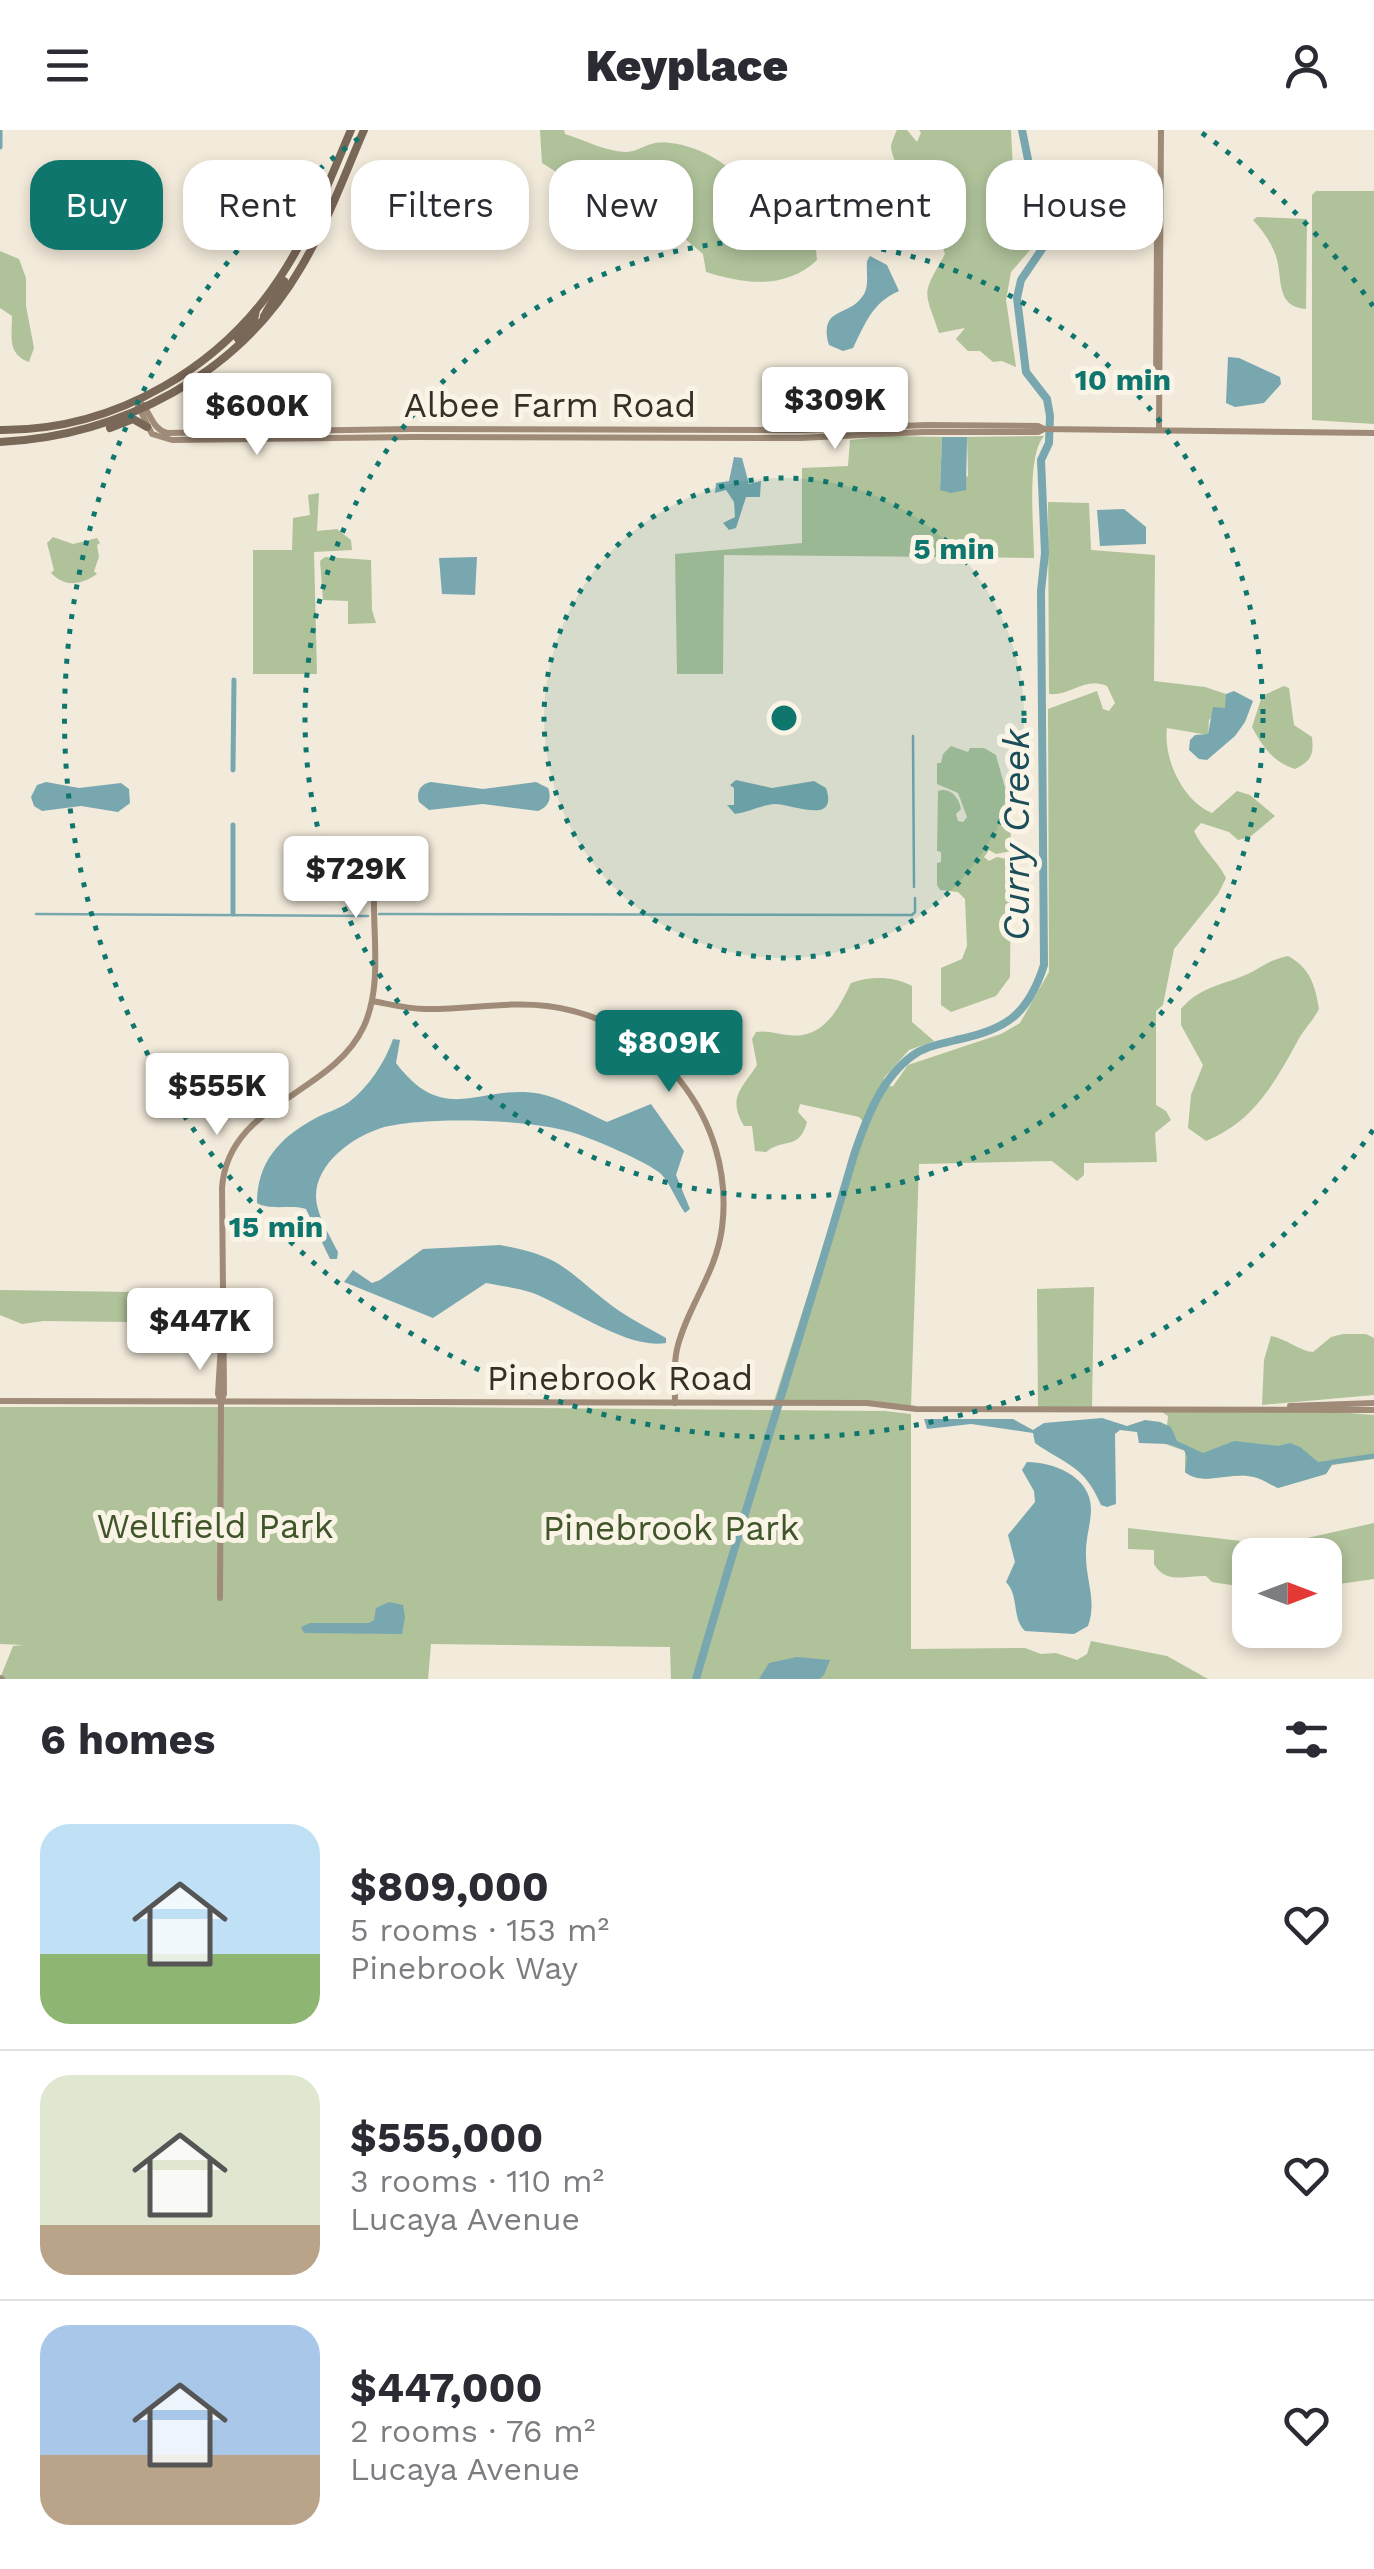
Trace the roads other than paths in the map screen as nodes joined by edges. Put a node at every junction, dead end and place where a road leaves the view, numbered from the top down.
1 (354, 130) edge
2 (364, 130) edge
3 (1160, 130) edge
4 (355, 150) junction
5 (331, 178) edge
6 (331, 205) edge
7 (297, 250) edge
8 (310, 250) edge
9 (295, 254) junction
10 (256, 310) junction
11 (264, 318) junction
12 (233, 334) junction
13 (231, 352) junction
14 (214, 366) junction
15 (141, 406) junction
16 (70, 422) junction
17 (1159, 426) junction
18 (147, 427) junction
19 (853, 428) junction
20 (1044, 429) junction
21 (1374, 432) edge
22 (498, 433) junction
23 (66, 434) junction
24 (0, 436) edge
25 (218, 436) junction
26 (780, 438) junction
27 (28, 440) junction
28 (374, 896) dead end
29 (372, 1001) junction
30 (0, 1401) edge
31 (222, 1402) junction
32 (674, 1403) junction
33 (1374, 1406) edge
34 (220, 1598) dead end

1 - 4 main road
1 - 5 main road
2 - 4 main road
3 - 17 street
4 - 6 main road
7 - 9 main road
8 - 11 main road
9 - 10 main road
9 - 11 main road
10 - 12 main road
10 - 13 main road
11 - 13 main road
12 - 14 main road
12 - 15 main road
13 - 14 main road
14 - 15 main road
15 - 16 main road
15 - 18 street
15 - 23 main road
15 - 25 street, Albee Farm Road
16 - 24 main road
16 - 27 main road
17 - 20 street, Albee Farm Road
17 - 21 street, Albee Farm Road
18 - 23 main road
18 - 25 street, Albee Farm Road
19 - 20 street, Albee Farm Road
19 - 22 street, Albee Farm Road
19 - 26 street
20 - 26 street, Albee Farm Road
22 - 25 street, Albee Farm Road
22 - 26 street, Albee Farm Road
23 - 27 main road
24 - 27 main road
28 - 29 street
29 - 31 street
29 - 32 street
30 - 31 street, Pinebrook Road
31 - 32 street, Pinebrook Road
31 - 34 street
32 - 33 street, Pinebrook Road

